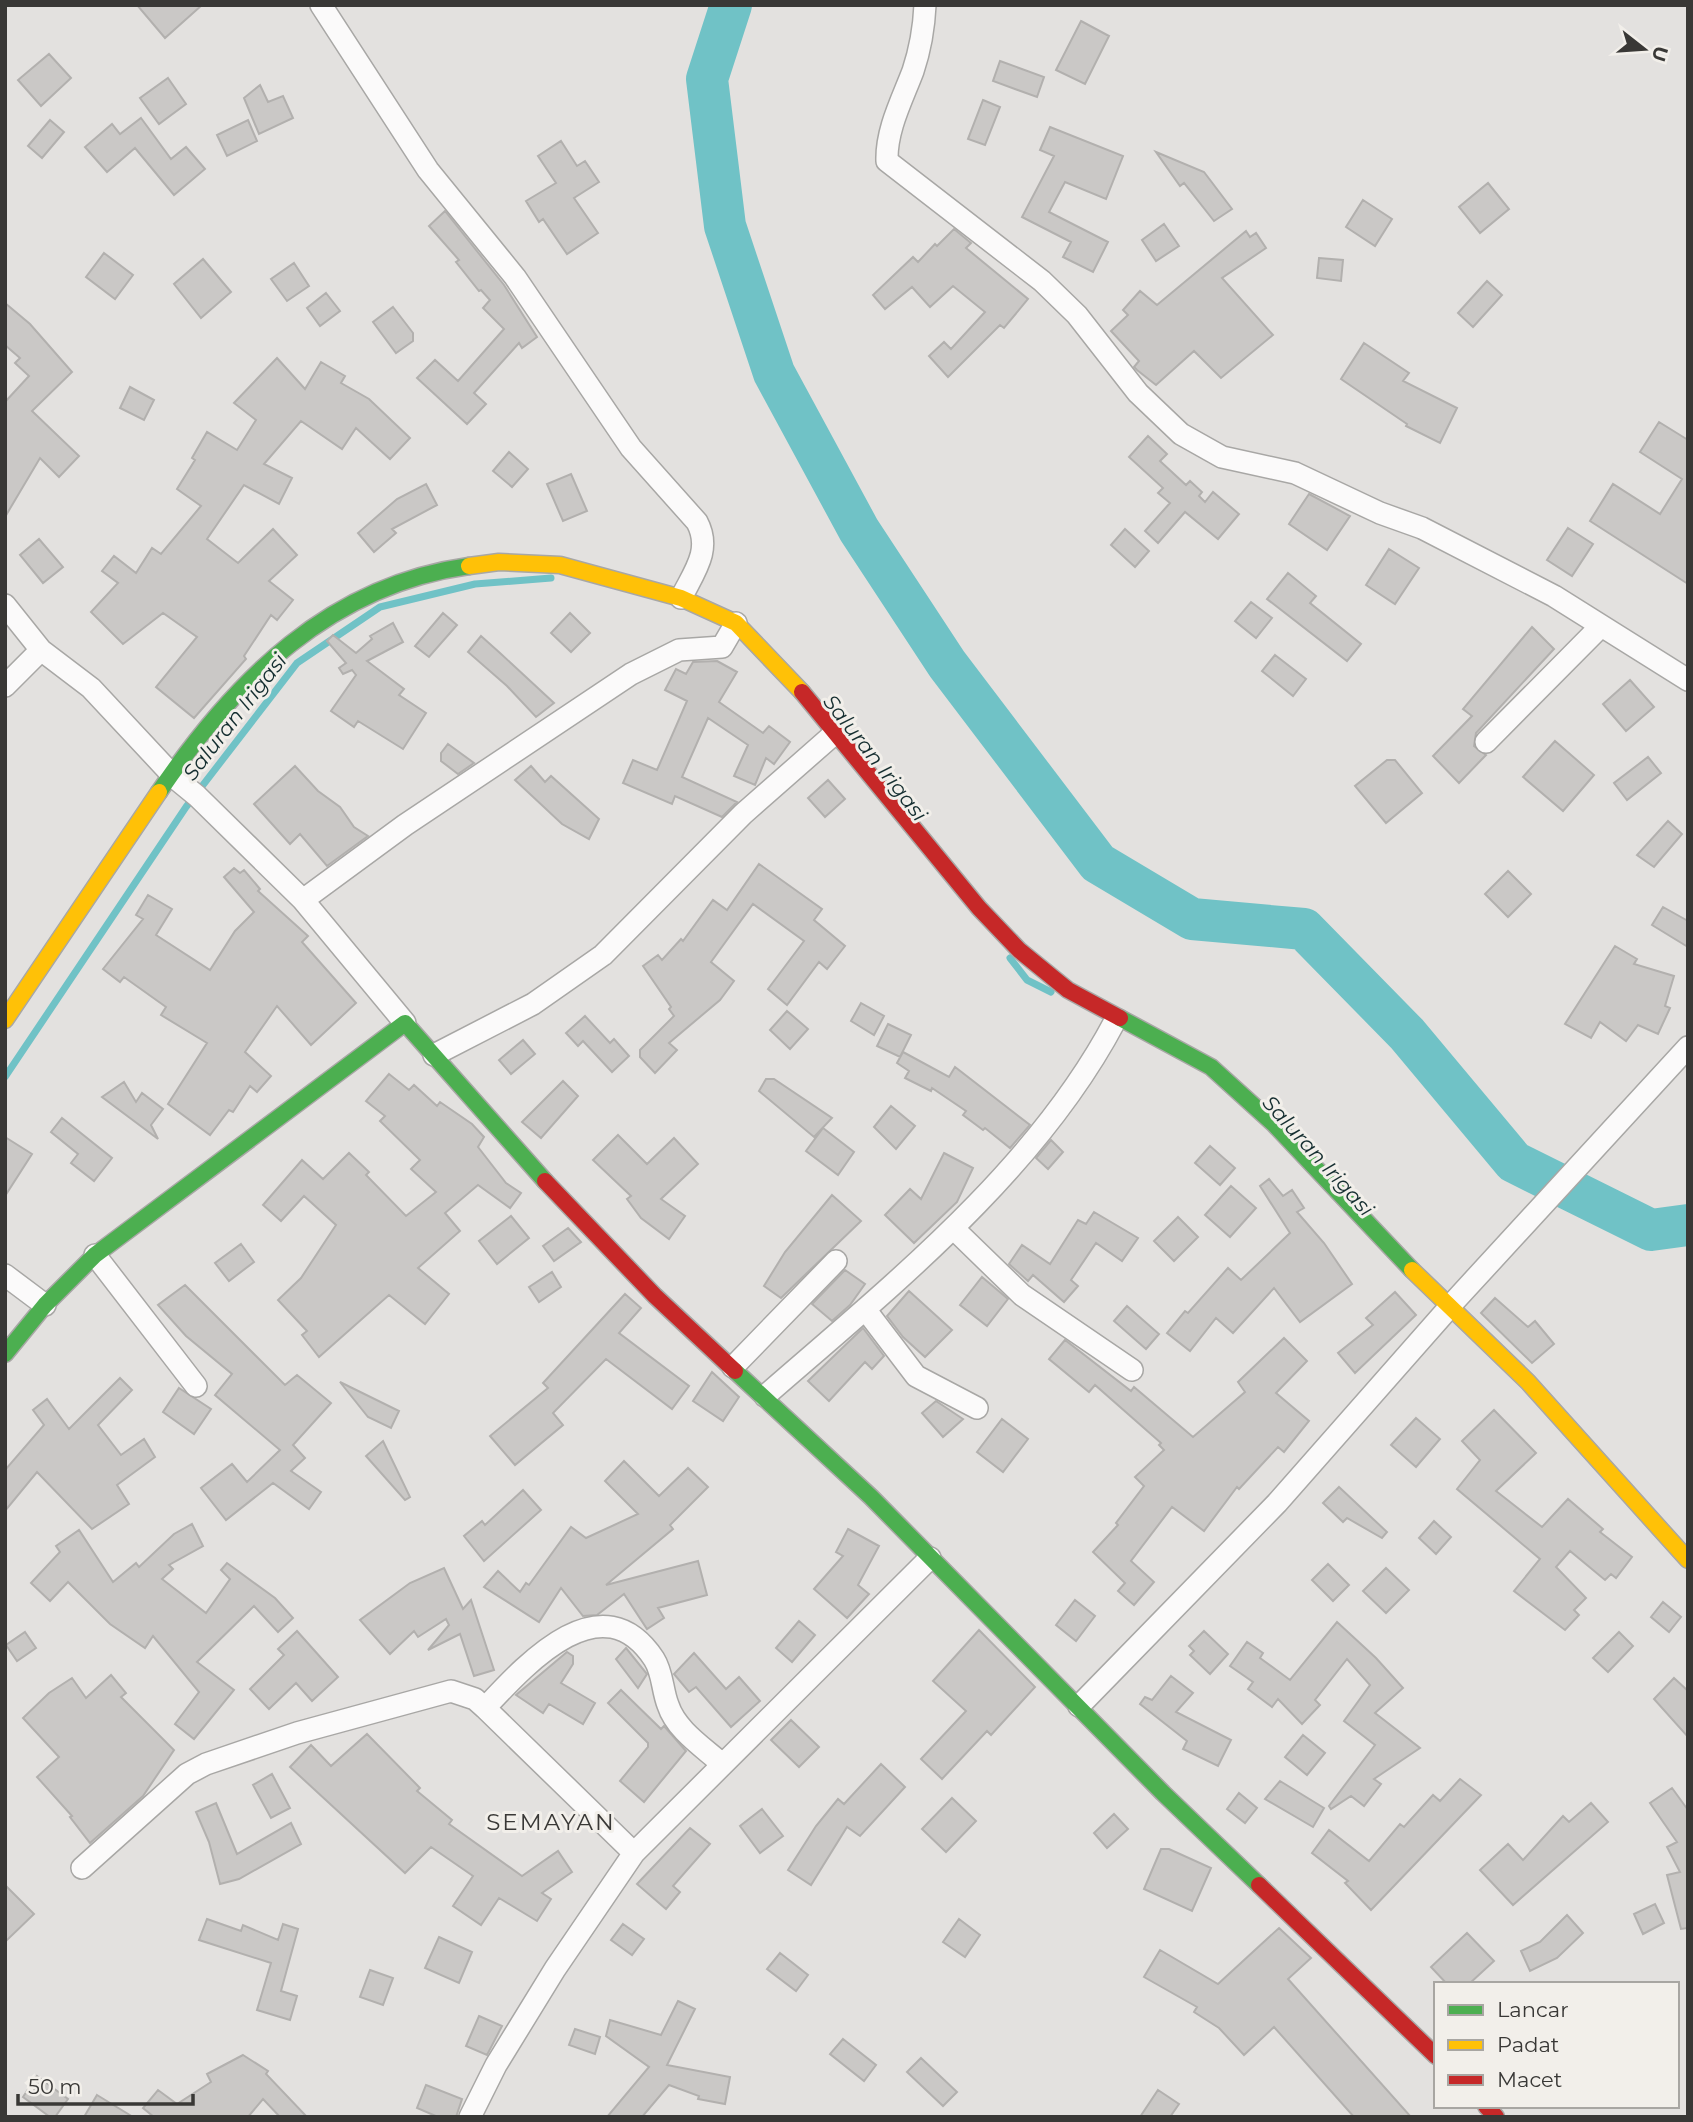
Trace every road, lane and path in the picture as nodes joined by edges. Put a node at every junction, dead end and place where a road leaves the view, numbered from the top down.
1 (321, 5) edge
2 (925, 5) edge
3 (681, 598) junction
4 (5, 605) edge
5 (1601, 626) junction
6 (731, 633) junction
7 (41, 650) junction
8 (1688, 680) edge
9 (5, 686) edge
10 (836, 732) junction
11 (1486, 742) dead end
12 (173, 776) junction
13 (303, 900) junction
14 (5, 1020) edge
15 (405, 1023) junction
16 (1114, 1024) junction
17 (1688, 1046) edge
18 (434, 1055) junction
19 (953, 1227) junction
20 (95, 1255) junction
21 (835, 1261) dead end
22 (5, 1275) edge
23 (45, 1305) junction
24 (1448, 1308) junction
25 (865, 1309) junction
26 (5, 1354) edge
27 (733, 1367) junction
28 (1132, 1370) dead end
29 (196, 1386) dead end
30 (765, 1396) junction
31 (977, 1408) dead end
32 (930, 1558) junction
33 (1688, 1560) edge
34 (1079, 1706) junction
35 (485, 1708) junction
36 (722, 1764) junction
37 (634, 1853) junction
38 (82, 1868) dead end
39 (1434, 2054) edge
40 (470, 2117) edge

1 - 3 street
2 - 5 street
3 - 6 street
3 - 12 street
4 - 7 street
5 - 8 street
5 - 11 street
6 - 10 street
6 - 13 street
7 - 9 street
7 - 12 street
10 - 16 street
10 - 18 street
12 - 13 street
12 - 14 street
13 - 15 street
15 - 18 street
15 - 20 street
16 - 19 street
16 - 24 street
17 - 24 street
18 - 27 street
19 - 25 street
19 - 28 street
20 - 23 street
20 - 29 street
21 - 27 street
22 - 23 street
23 - 26 street
24 - 33 street
24 - 34 street
25 - 30 street
25 - 31 street
27 - 30 street
30 - 32 street
32 - 34 street
32 - 36 street
34 - 39 street
35 - 36 street
35 - 37 street
35 - 38 street
36 - 37 street
37 - 40 street

